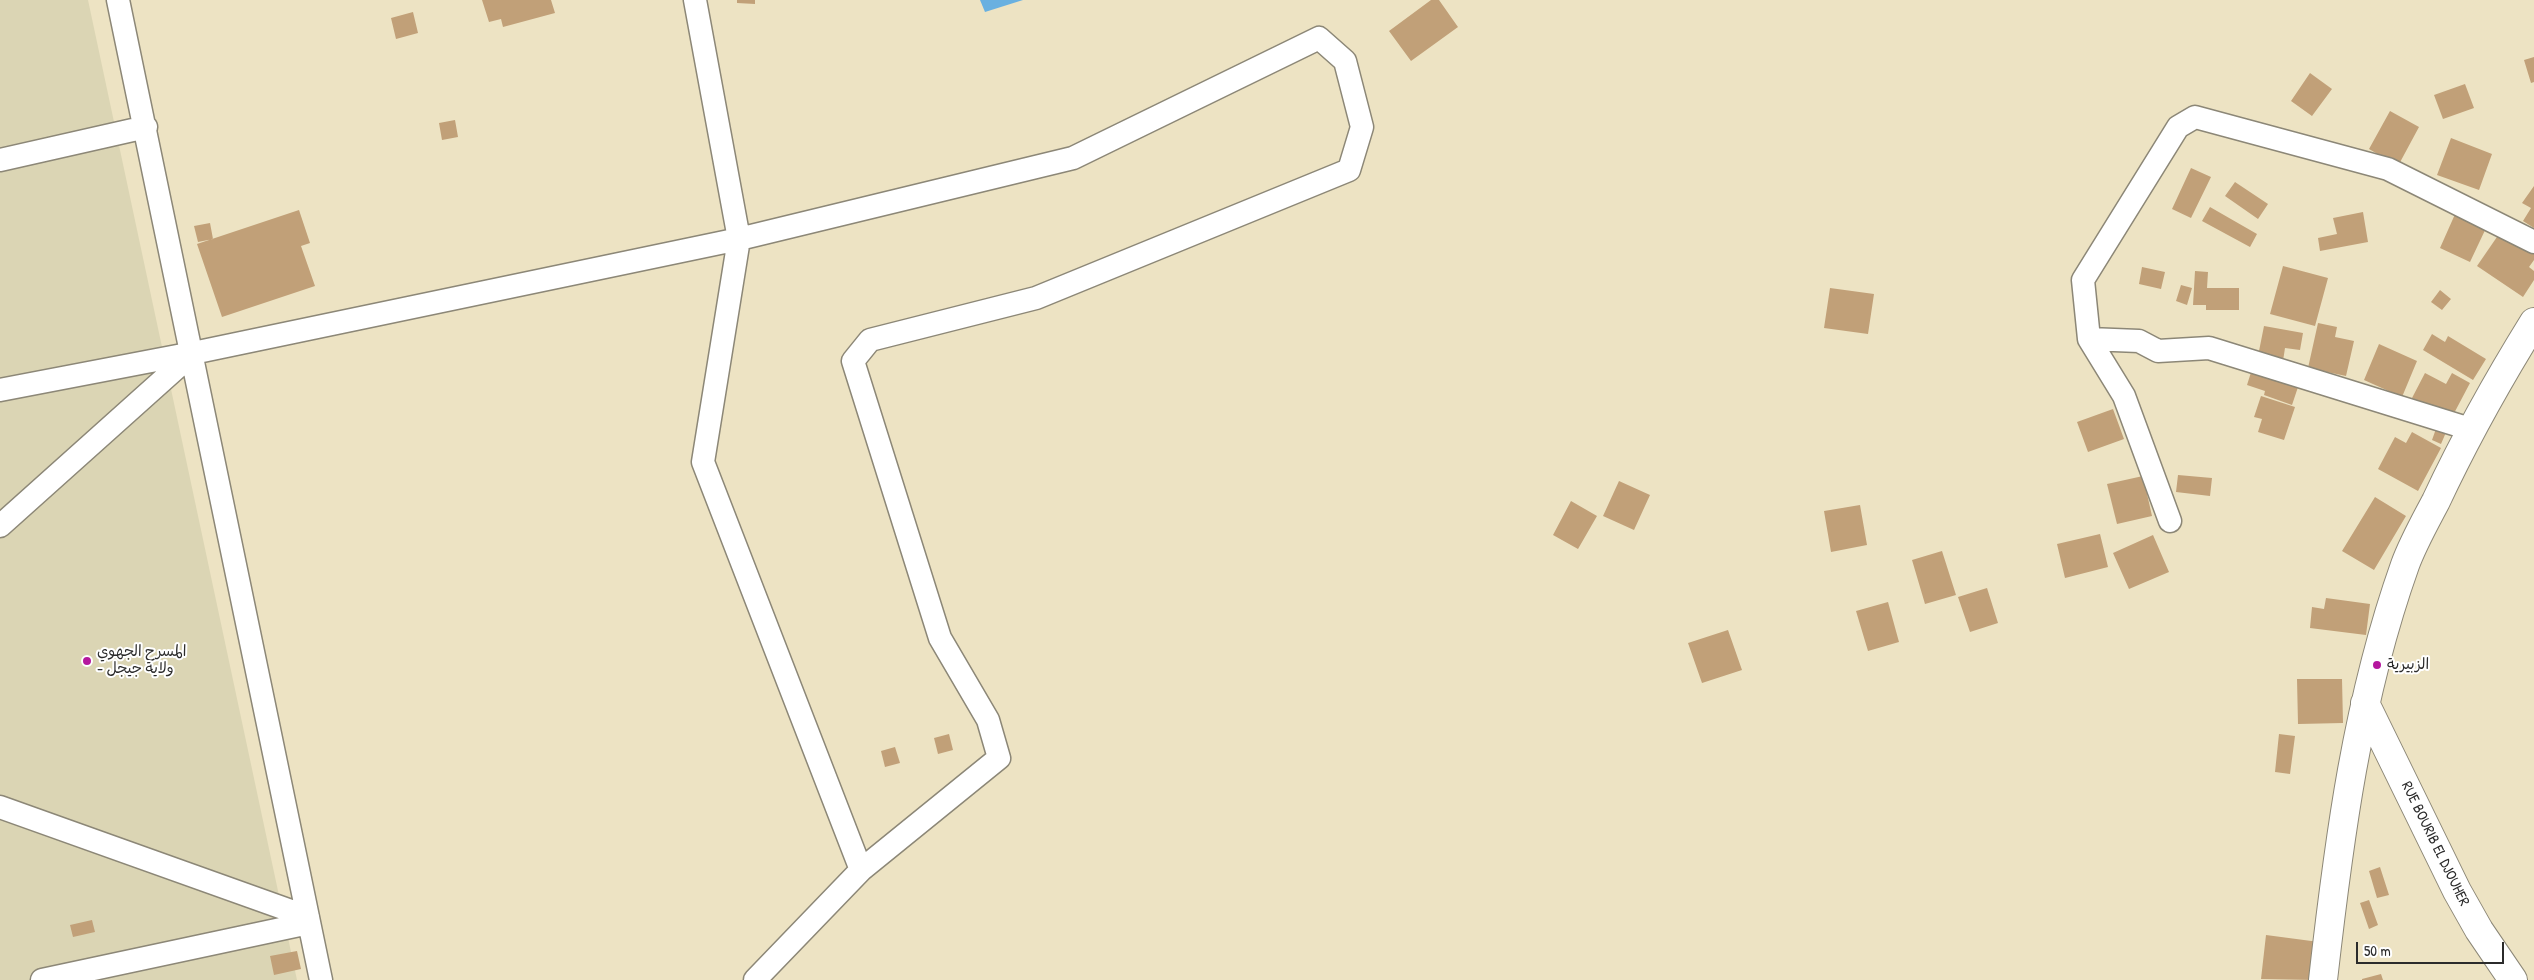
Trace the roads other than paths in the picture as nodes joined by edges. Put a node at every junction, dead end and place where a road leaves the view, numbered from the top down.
1 (118, 0) edge
2 (695, 0) edge
3 (146, 127) junction
4 (0, 160) edge
5 (739, 239) junction
6 (2534, 242) edge
7 (2534, 322) edge
8 (2090, 339) junction
9 (193, 353) junction
10 (0, 390) edge
11 (2470, 429) junction
12 (2170, 521) dead end
13 (0, 526) edge
14 (2365, 703) junction
15 (0, 808) edge
16 (861, 870) junction
17 (309, 920) junction
18 (42, 980) edge
19 (321, 980) edge
20 (755, 980) edge
21 (2323, 980) edge
22 (2513, 980) edge

1 - 3 street
2 - 5 street
3 - 4 street
3 - 9 street
5 - 9 street
5 - 16 street
5 - 16 street
6 - 8 street
7 - 11 main road
8 - 11 street
8 - 12 street
9 - 10 street
9 - 13 street
9 - 17 street
11 - 14 main road
14 - 21 main road
14 - 22 main road, RUE BOURIB EL DJOUHER
15 - 17 street
16 - 20 street
17 - 18 street
17 - 19 street

